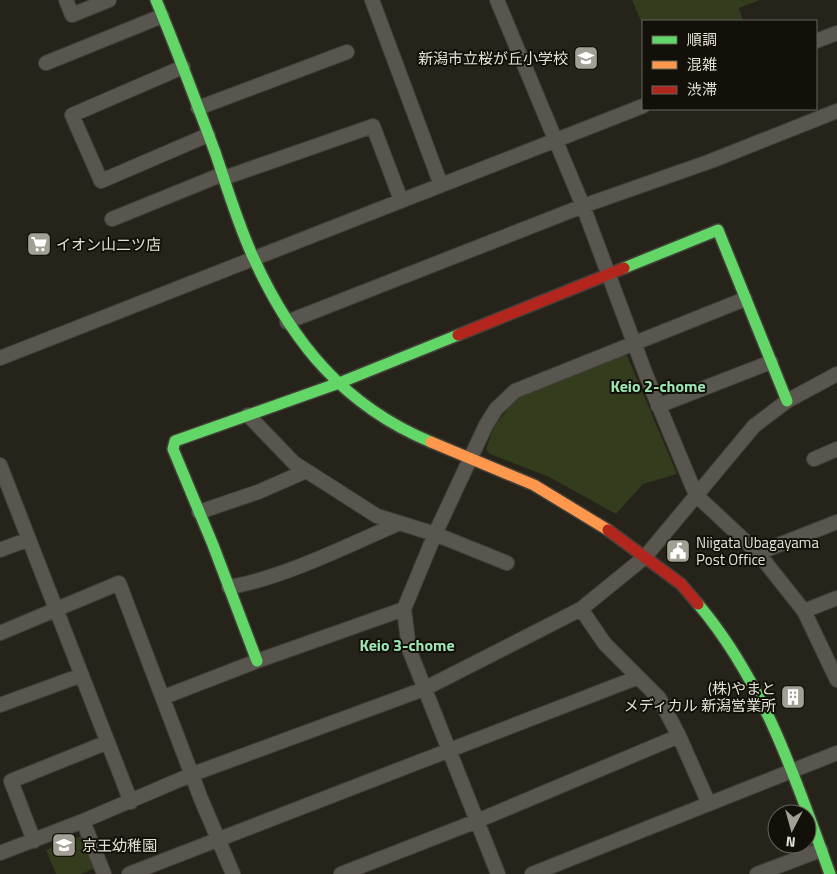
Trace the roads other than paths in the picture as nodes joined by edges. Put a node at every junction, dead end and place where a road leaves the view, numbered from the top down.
1 (66, 0) edge
2 (109, 0) edge
3 (156, 0) edge
4 (372, 0) edge
5 (497, 0) edge
6 (162, 16) junction
7 (837, 33) edge
8 (817, 41) edge
9 (346, 52) dead end
10 (46, 63) dead end
11 (183, 66) junction
12 (642, 106) edge
13 (198, 108) junction
14 (837, 112) edge
15 (208, 135) junction
16 (555, 142) junction
17 (224, 176) junction
18 (441, 184) junction
19 (401, 200) junction
20 (583, 206) junction
21 (112, 219) dead end
22 (253, 258) junction
23 (609, 275) junction
24 (745, 299) junction
25 (287, 322) junction
26 (634, 343) junction
27 (0, 358) edge
28 (771, 362) junction
29 (837, 374) edge
30 (339, 383) junction
31 (787, 401) junction
32 (658, 406) junction
33 (248, 415) junction
34 (837, 449) edge
35 (471, 458) junction
36 (814, 459) dead end
37 (0, 465) edge
38 (306, 471) junction
39 (696, 495) junction
40 (199, 512) junction
41 (837, 522) edge
42 (400, 523) junction
43 (434, 534) junction
44 (30, 539) junction
45 (0, 550) edge
46 (758, 553) junction
47 (645, 557) junction
48 (507, 563) dead end
49 (229, 588) junction
50 (837, 598) edge
51 (404, 609) junction
52 (581, 609) junction
53 (58, 610) junction
54 (804, 611) junction
55 (0, 633) edge
56 (257, 661) junction
57 (82, 675) junction
58 (636, 678) junction
59 (837, 680) edge
60 (424, 689) junction
61 (164, 697) junction
62 (0, 705) edge
63 (679, 736) junction
64 (108, 742) junction
65 (449, 752) junction
66 (837, 753) edge
67 (793, 771) junction
68 (193, 774) junction
69 (130, 802) junction
70 (709, 804) junction
71 (83, 821) junction
72 (477, 821) junction
73 (219, 838) junction
74 (34, 841) junction
75 (821, 850) junction
76 (0, 854) edge
77 (104, 874) edge
78 (128, 874) edge
79 (233, 874) edge
80 (341, 874) edge
81 (498, 874) edge
82 (532, 874) edge
83 (757, 874) edge
84 (830, 874) edge

1 - 2 street
3 - 6 street
4 - 18 street
5 - 16 street
6 - 10 street
6 - 11 street
7 - 8 street
9 - 13 street
11 - 13 street
11 - 15 street
12 - 16 street
13 - 15 street
14 - 20 street
15 - 17 street
16 - 18 street
16 - 20 street
17 - 19 street
17 - 21 street
17 - 22 street
18 - 19 street
19 - 22 street
20 - 23 street
20 - 25 street
22 - 25 street
22 - 27 street
23 - 24 street
23 - 26 street
23 - 30 street
24 - 26 street
24 - 28 street
25 - 30 street
26 - 32 street
26 - 35 street
28 - 31 street
28 - 32 street
29 - 31 street
30 - 33 street
30 - 35 street
31 - 39 street
32 - 39 street
33 - 38 street
33 - 40 street
34 - 36 street
35 - 43 street
35 - 47 street
37 - 44 street
38 - 40 street
38 - 42 street
39 - 46 street
39 - 47 street
40 - 49 street
41 - 46 street
42 - 43 street
42 - 49 street
43 - 48 street
43 - 51 street
44 - 45 street
44 - 53 street
46 - 54 street
47 - 52 street
47 - 67 street
49 - 56 street
50 - 54 street
51 - 56 street
51 - 60 street
52 - 58 street
52 - 60 street
53 - 55 street
53 - 57 street
53 - 61 street
54 - 59 street
56 - 61 street
57 - 62 street
57 - 64 street
58 - 63 street
58 - 65 street
60 - 65 street
60 - 68 street
61 - 68 street
63 - 70 street
63 - 72 street
64 - 69 street
64 - 74 street
65 - 72 street
65 - 73 street
66 - 67 street
67 - 70 street
67 - 75 street
68 - 69 street
68 - 73 street
69 - 71 street
70 - 82 street
71 - 74 street
71 - 77 street
72 - 80 street
72 - 81 street
73 - 78 street
73 - 79 street
74 - 76 street
75 - 83 street
75 - 84 street

